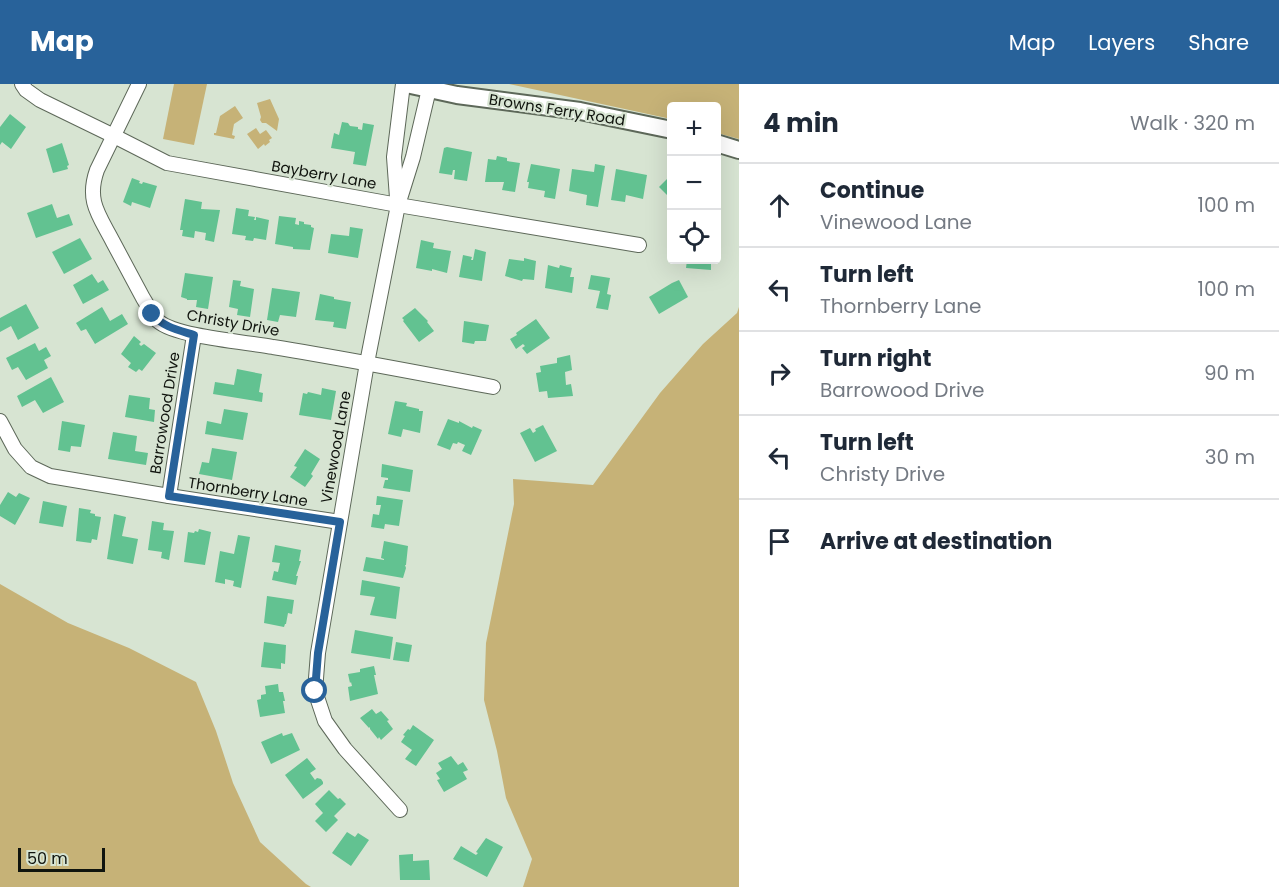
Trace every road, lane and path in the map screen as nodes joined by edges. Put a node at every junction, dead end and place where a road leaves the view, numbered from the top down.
1 (22, 84) edge
2 (139, 84) edge
3 (405, 84) edge
4 (429, 89) junction
5 (667, 129) edge
6 (114, 136) junction
7 (721, 144) edge
8 (739, 150) edge
9 (398, 205) junction
10 (639, 245) dead end
11 (194, 335) junction
12 (367, 363) junction
13 (493, 387) dead end
14 (0, 420) edge
15 (169, 496) junction
16 (340, 522) junction
17 (400, 810) dead end

1 - 6 street, Bayberry Lane
2 - 6 street, Christy Drive
3 - 4 street, Browns Ferry Road
3 - 9 street, Vinewood Lane
4 - 5 street, Browns Ferry Road
4 - 9 street, Vinewood Lane
6 - 9 street, Bayberry Lane
6 - 11 street, Christy Drive
7 - 8 street
9 - 10 street, Bayberry Lane
9 - 12 street, Vinewood Lane
11 - 12 street, Christy Drive
11 - 15 street, Barrowood Drive
12 - 13 street, Christy Drive
12 - 16 street, Vinewood Lane
14 - 15 street, Thornberry Lane
15 - 16 street, Thornberry Lane
16 - 17 street, Vinewood Lane

